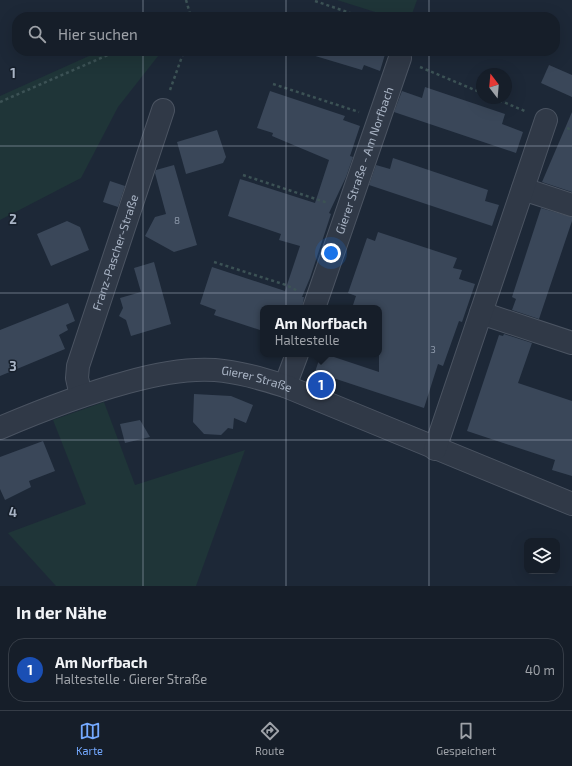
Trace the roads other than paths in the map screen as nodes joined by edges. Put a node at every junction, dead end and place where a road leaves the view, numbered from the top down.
1 (400, 58) road end
2 (166, 101) road end
3 (546, 120) road end
4 (523, 189) junction
5 (572, 205) edge
6 (315, 303) edge
7 (481, 313) junction
8 (572, 343) edge
9 (296, 357) edge
10 (285, 386) junction
11 (81, 396) junction
12 (0, 428) edge
13 (435, 449) junction
14 (572, 504) edge

1 - 6 street, Gierer Straße - Am Norfbach
2 - 11 street, Franz-Pascher-Straße
3 - 4 street
4 - 5 street
4 - 7 street
7 - 8 street
7 - 13 street
9 - 10 street
10 - 11 street, Gierer Straße
10 - 13 street, Gierer Straße
11 - 12 street, Gierer Straße
13 - 14 street, Gierer Straße

